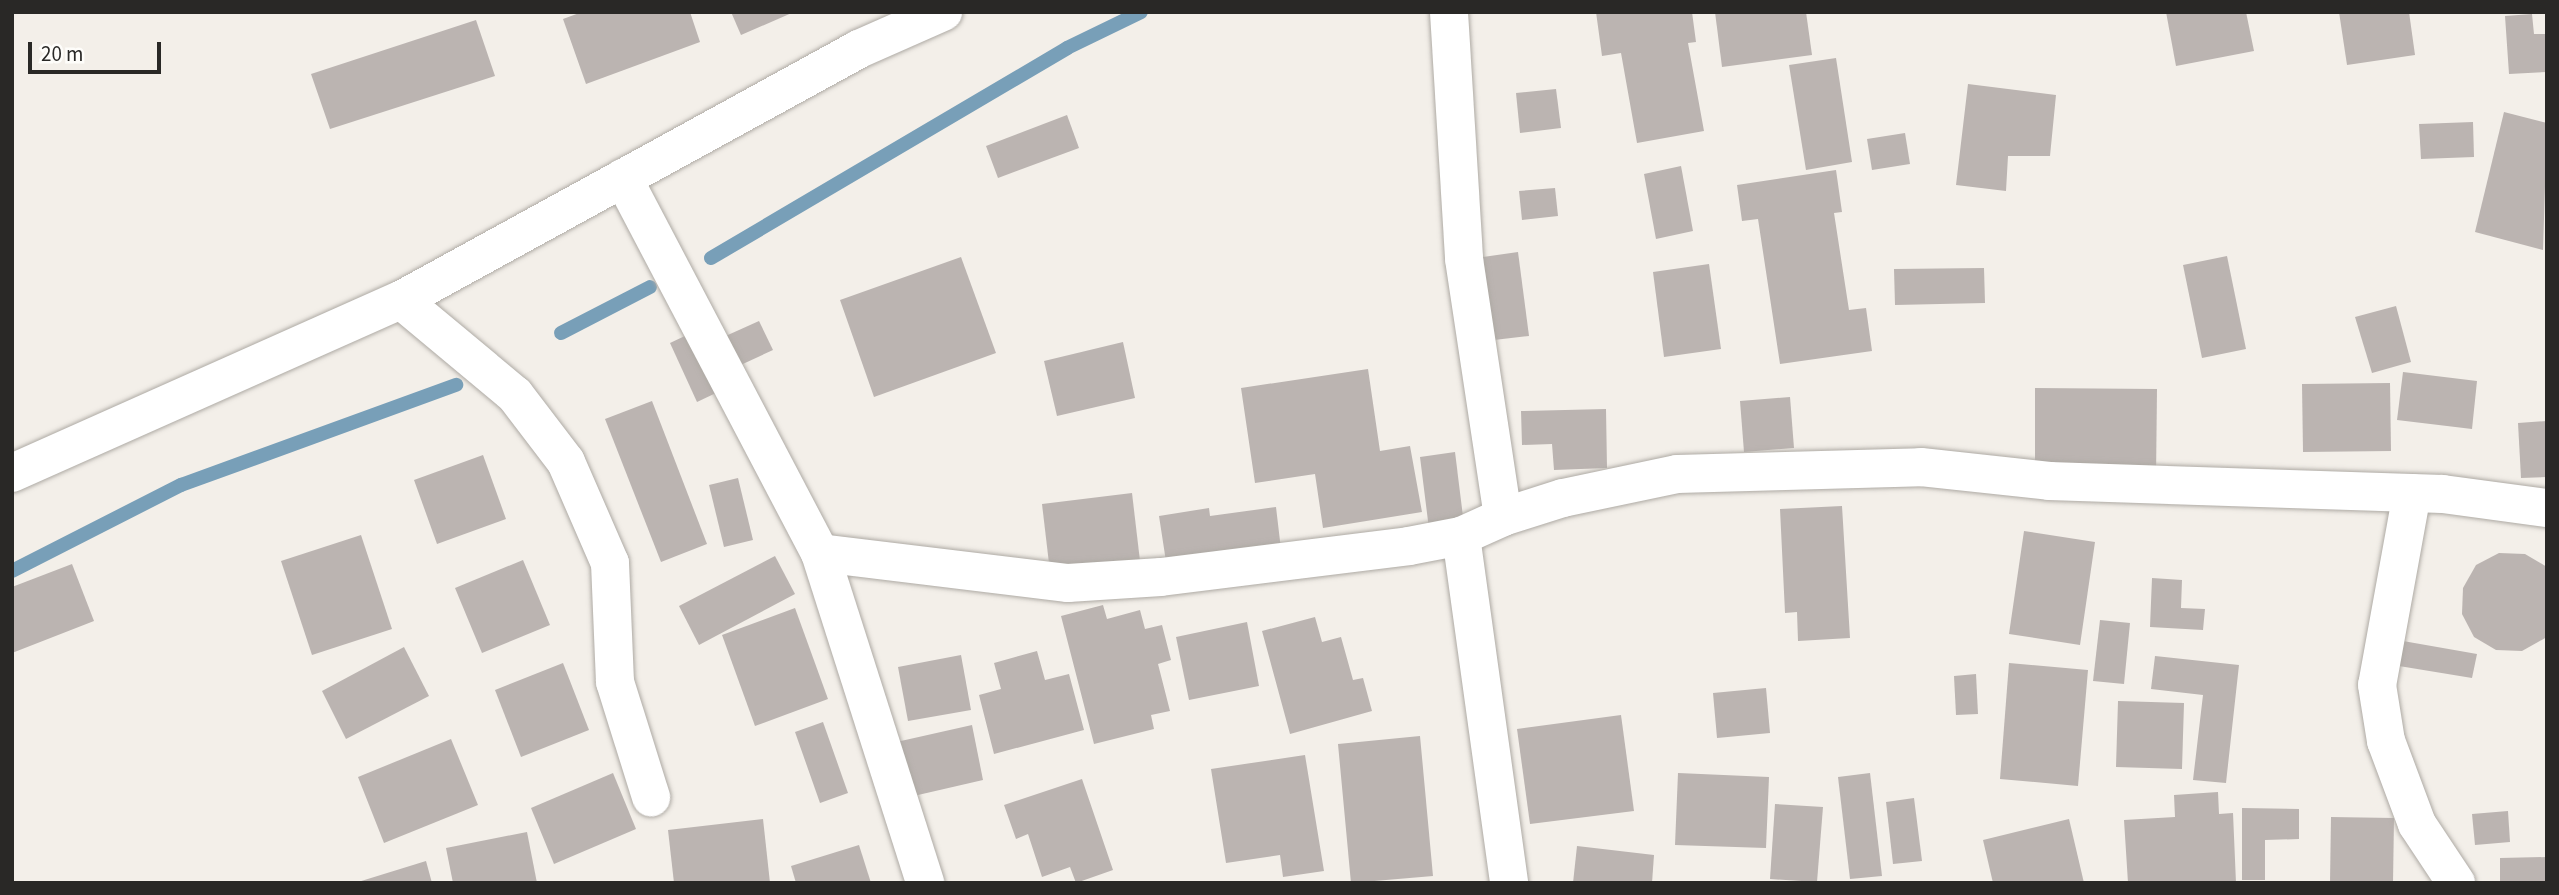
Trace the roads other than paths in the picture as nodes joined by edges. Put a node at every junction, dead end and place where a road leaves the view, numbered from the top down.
1 (943, 12) edge
2 (1450, 12) edge
3 (623, 178) junction
4 (401, 300) junction
5 (12, 473) edge
6 (2412, 494) junction
7 (2547, 508) edge
8 (1503, 517) junction
9 (1461, 536) junction
10 (820, 553) junction
11 (651, 797) dead end
12 (925, 883) edge
13 (1509, 883) edge
14 (2456, 883) edge

1 - 3 street
2 - 8 street
3 - 4 street
3 - 10 street
4 - 5 street
4 - 11 street
6 - 7 street
6 - 8 street
6 - 14 street
8 - 9 street
9 - 10 street
9 - 13 street
10 - 12 street

